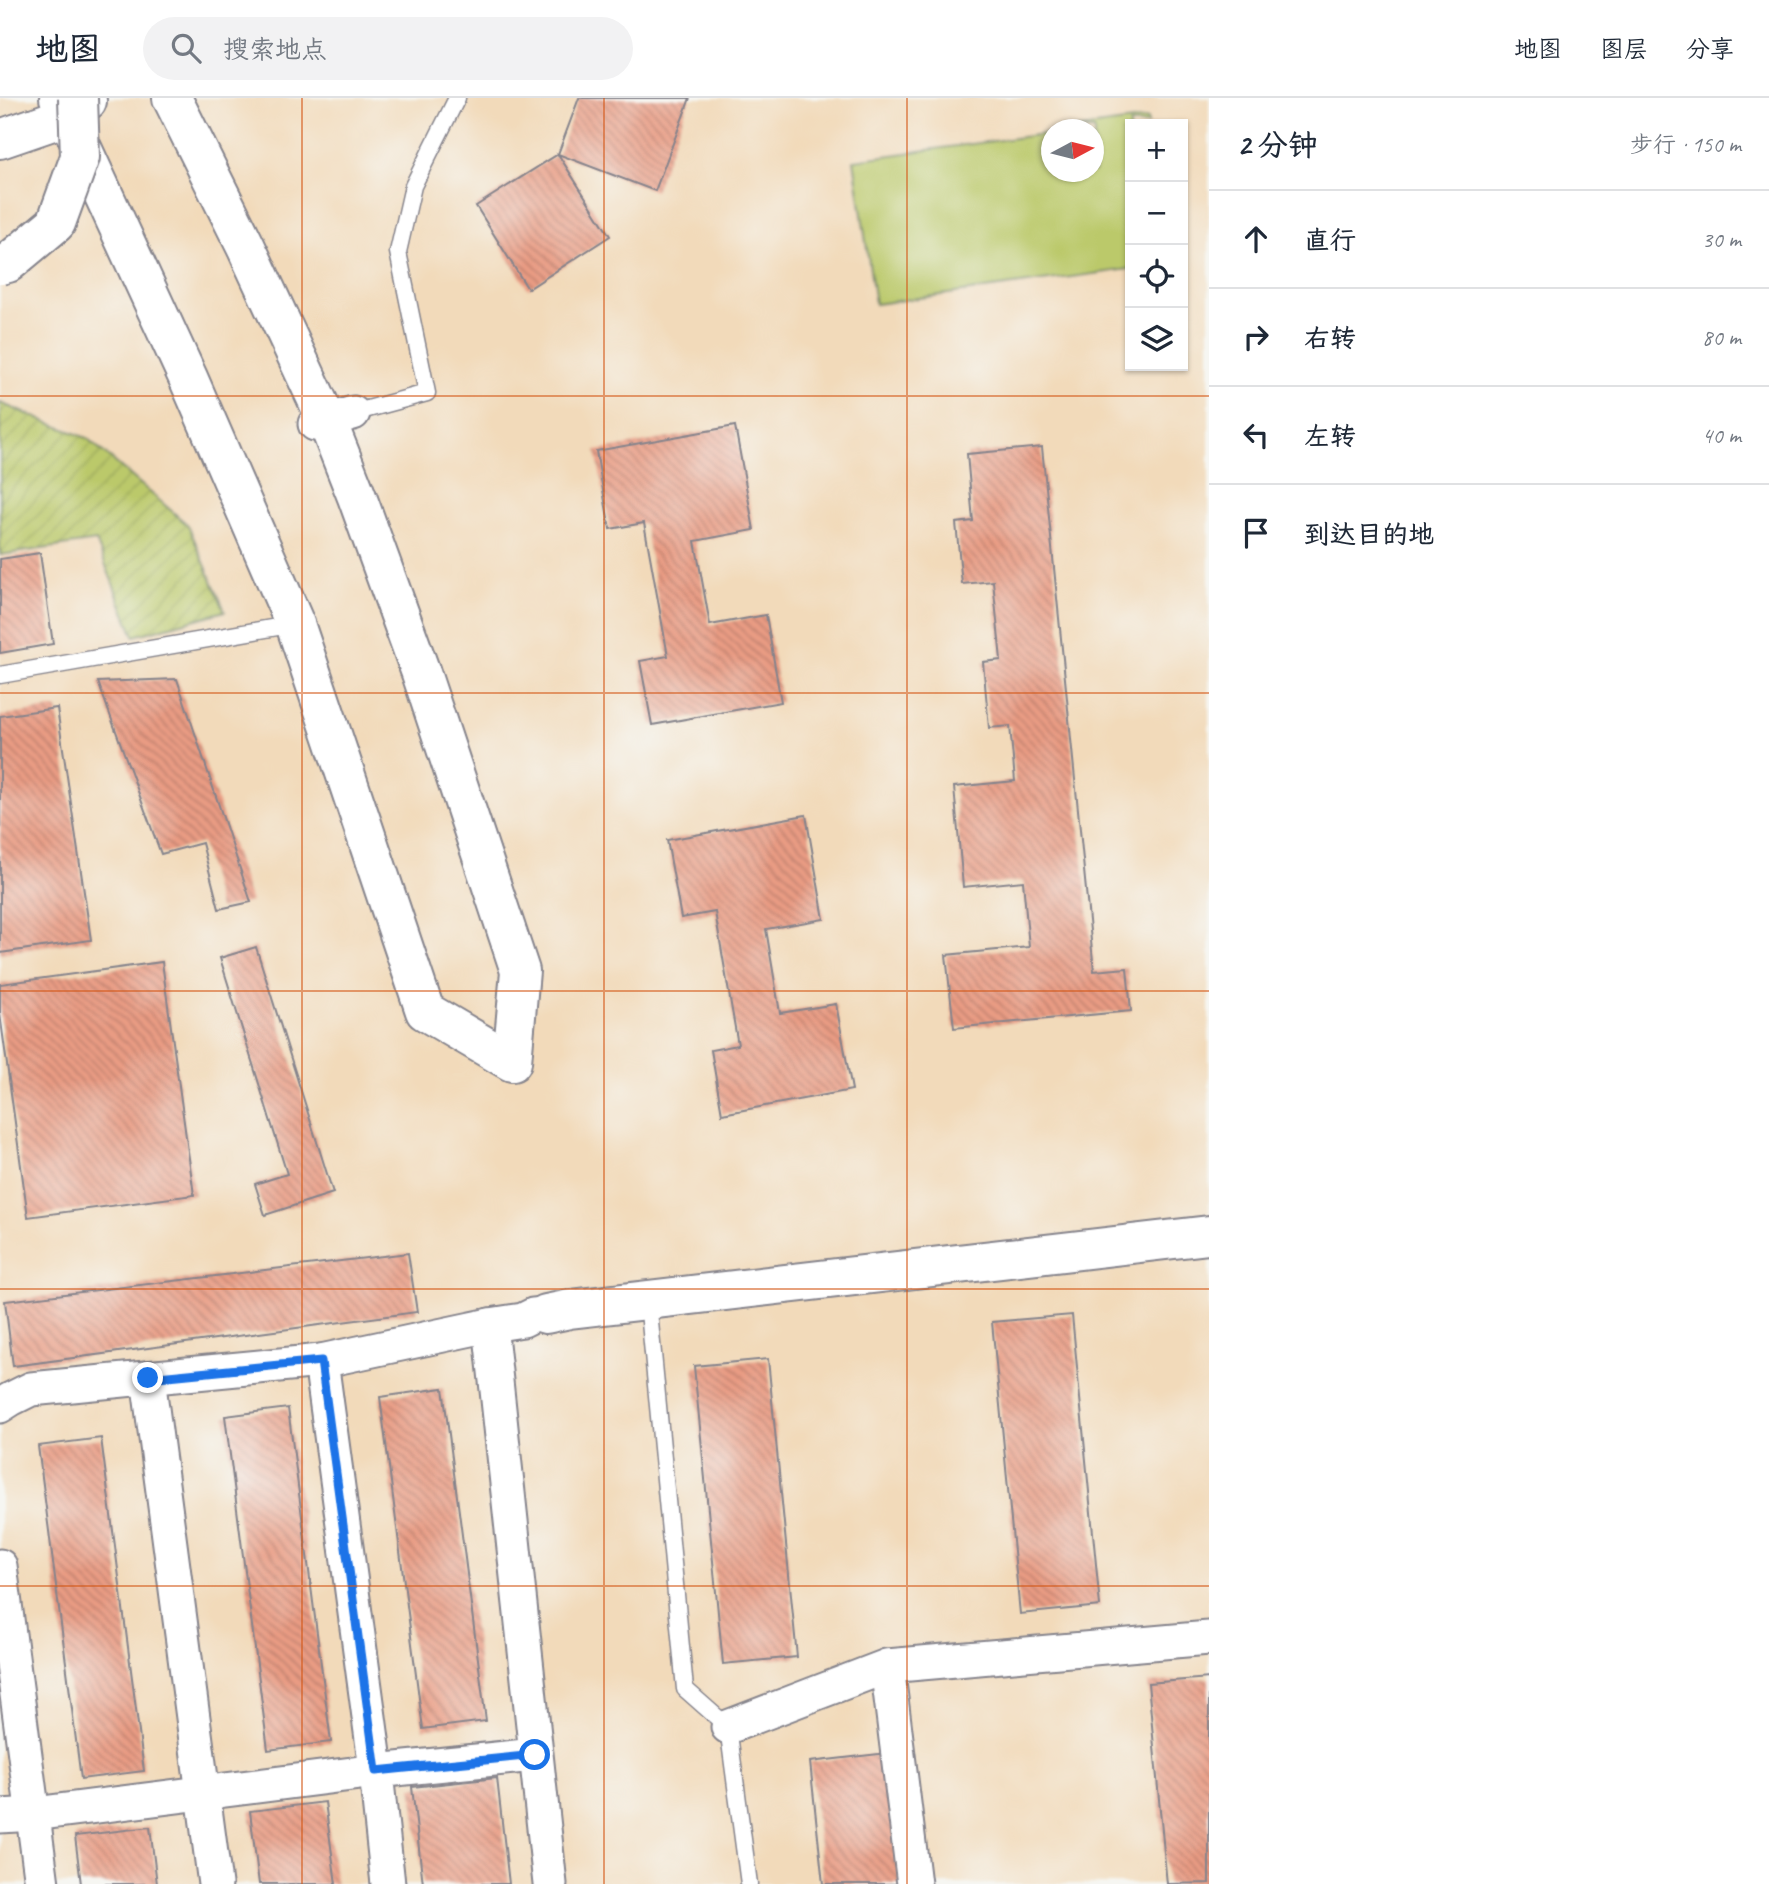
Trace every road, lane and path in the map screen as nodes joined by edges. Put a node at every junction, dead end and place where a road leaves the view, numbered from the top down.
1 (172, 98) edge
2 (457, 98) edge
3 (74, 103) edge
4 (0, 139) edge
5 (0, 265) edge
6 (332, 419) junction
7 (295, 624) junction
8 (0, 675) edge
9 (1209, 1235) edge
10 (648, 1301) junction
11 (546, 1314) joint
12 (490, 1325) junction
13 (321, 1361) junction
14 (148, 1378) junction
15 (0, 1406) edge
16 (0, 1566) edge
17 (1209, 1638) edge
18 (887, 1665) junction
19 (728, 1727) junction
20 (535, 1755) junction
21 (376, 1771) junction
22 (203, 1793) junction
23 (34, 1814) junction
24 (0, 1816) edge
25 (42, 1884) edge
26 (215, 1884) edge
27 (388, 1884) edge
28 (550, 1884) edge
29 (750, 1884) edge
30 (915, 1884) edge

1 - 6 main road
2 - 6 lane
3 - 4 main road
3 - 5 main road, bridge
3 - 7 main road
6 - 7 main road
7 - 8 lane
9 - 10 main road
10 - 11 main road
10 - 19 lane
11 - 12 street
12 - 13 street
12 - 20 street
13 - 14 street
13 - 21 street
14 - 15 street
14 - 22 street
16 - 23 street
17 - 18 street
18 - 19 street
18 - 30 street
19 - 29 lane
20 - 21 street
20 - 28 street
21 - 22 street
21 - 27 street
22 - 23 street
22 - 26 street
23 - 24 street
23 - 25 street

